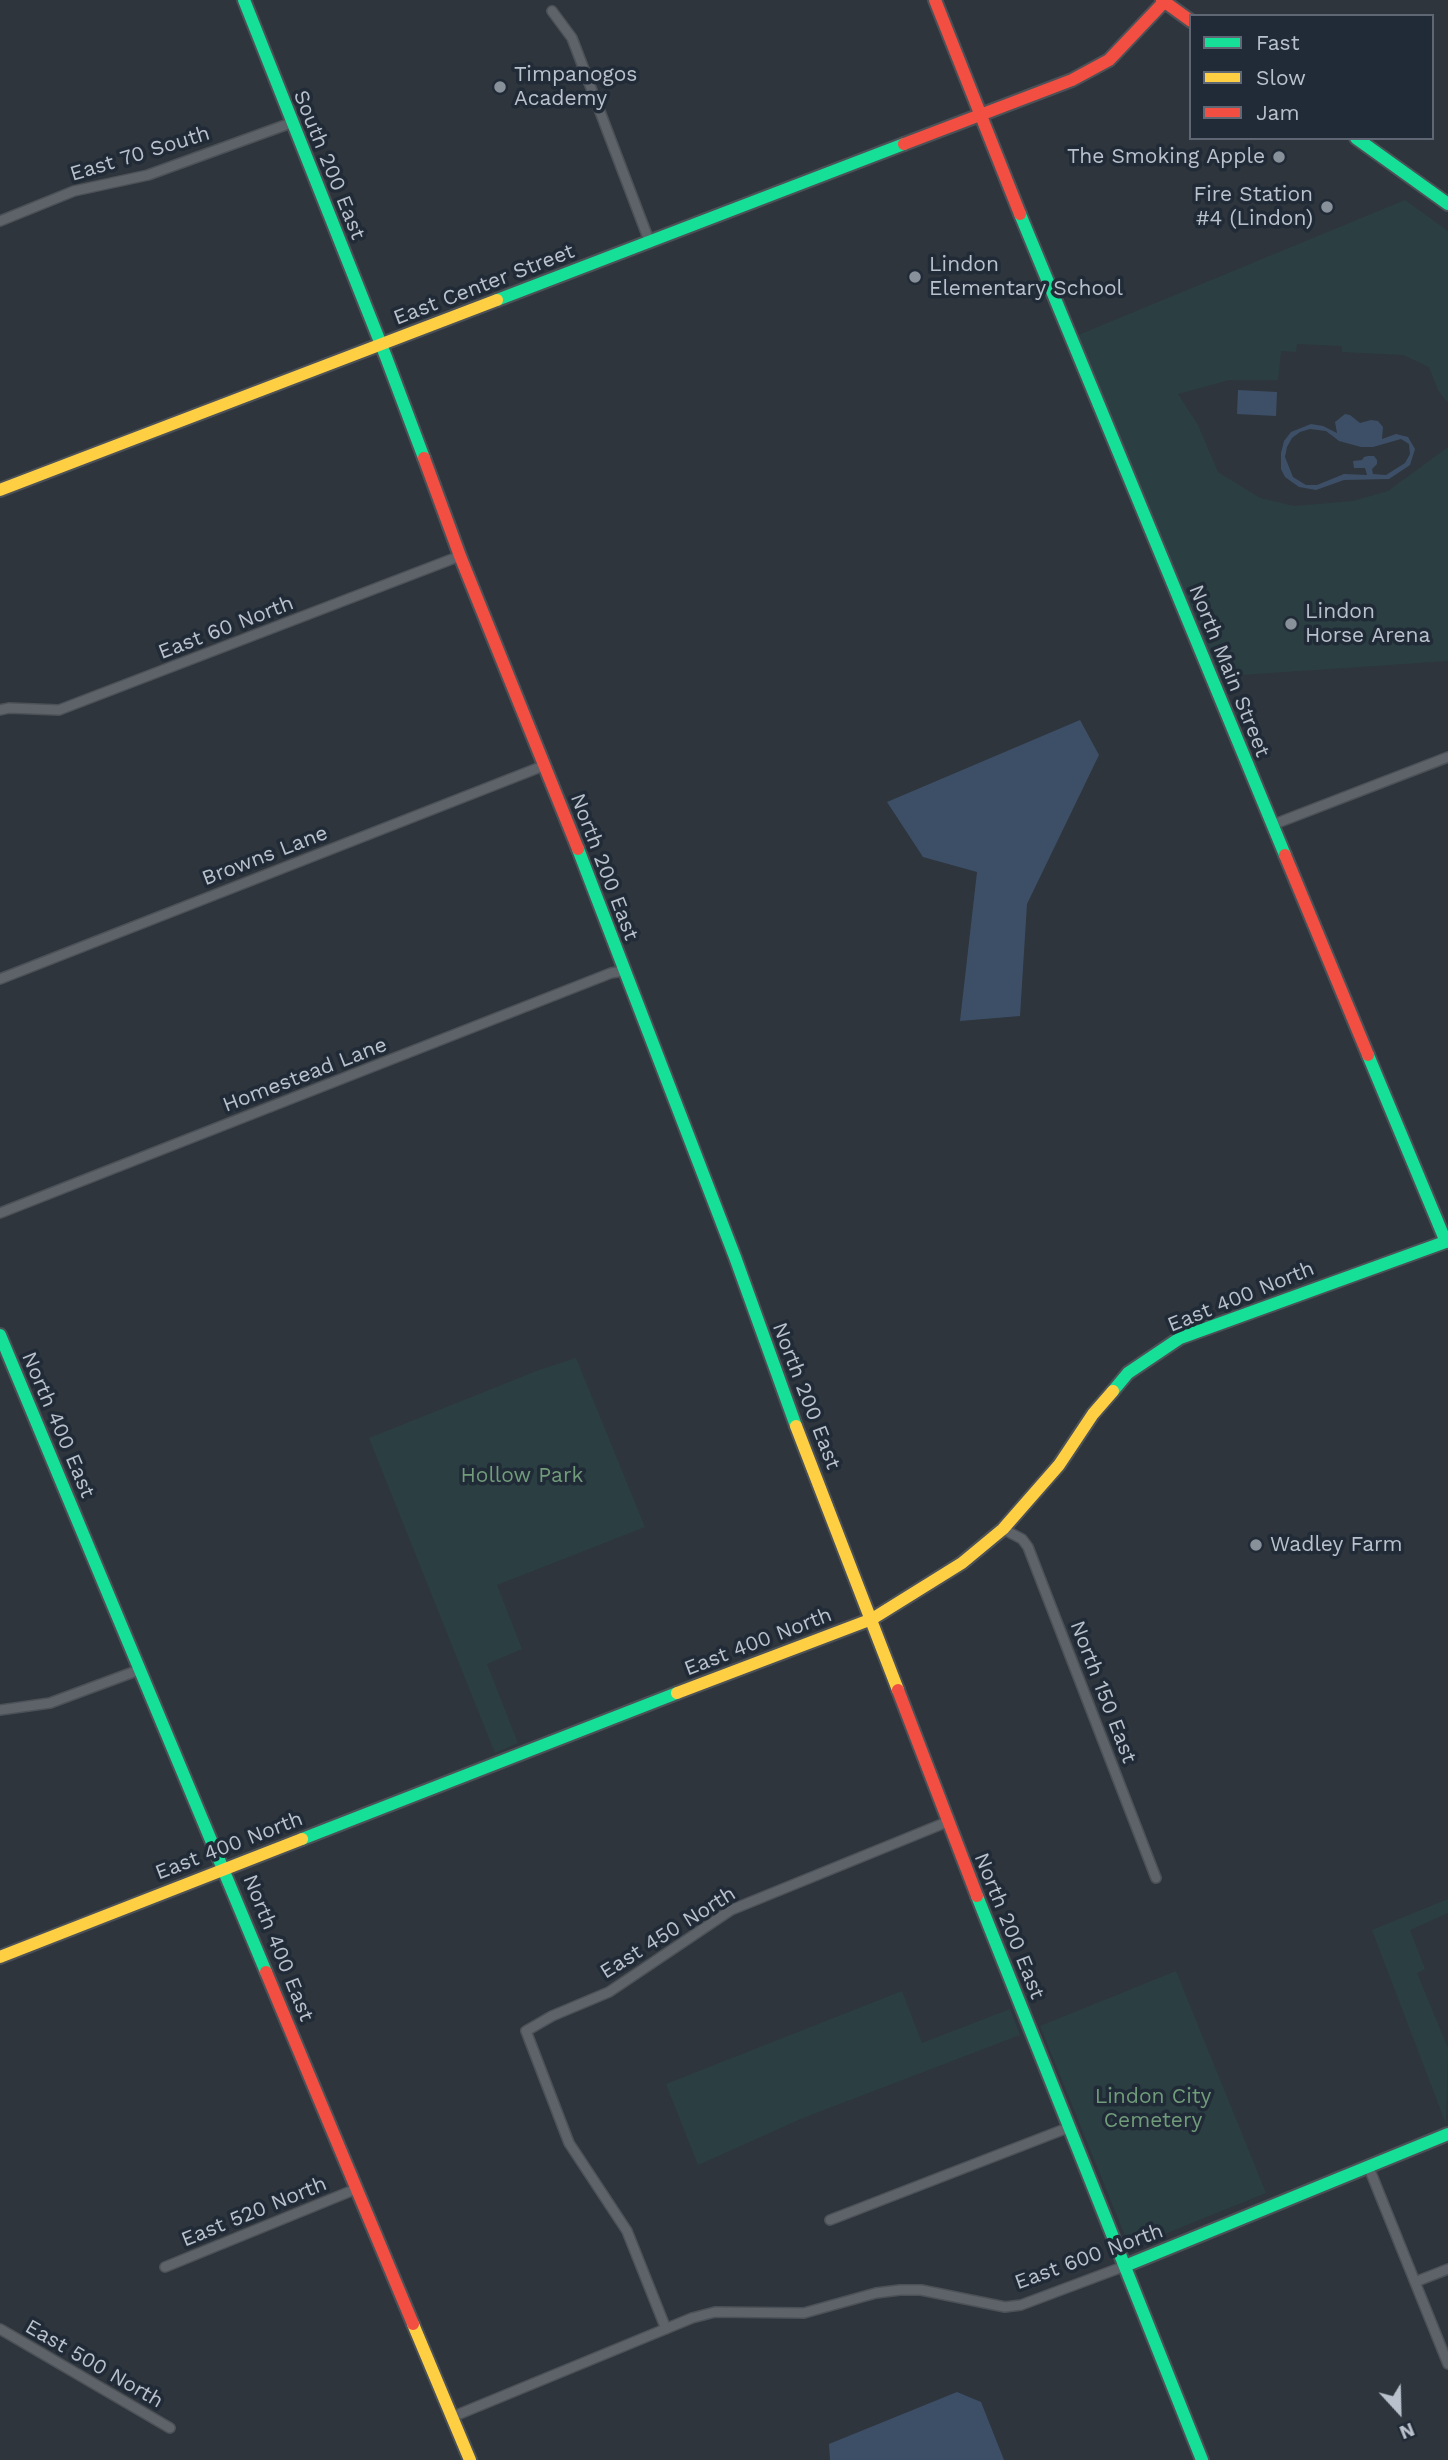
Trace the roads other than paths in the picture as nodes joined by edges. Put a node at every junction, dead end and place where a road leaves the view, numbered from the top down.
1 (243, 0) edge
2 (935, 0) edge
3 (1163, 1) edge
4 (552, 11) dead end
5 (1189, 20) edge
6 (981, 114) junction
7 (291, 123) junction
8 (1359, 140) edge
9 (1448, 204) edge
10 (0, 221) edge
11 (650, 243) junction
12 (381, 344) junction
13 (0, 490) edge
14 (460, 556) junction
15 (0, 710) edge
16 (1448, 757) edge
17 (543, 766) junction
18 (1272, 825) junction
19 (623, 971) junction
20 (0, 979) edge
21 (0, 1213) edge
22 (1447, 1241) edge
23 (0, 1335) edge
24 (1003, 1529) junction
25 (872, 1619) junction
26 (139, 1670) junction
27 (0, 1710) edge
28 (947, 1822) junction
29 (225, 1869) junction
30 (1156, 1878) dead end
31 (0, 1957) edge
32 (1070, 2127) junction
33 (1448, 2134) edge
34 (1369, 2168) junction
35 (356, 2189) junction
36 (830, 2220) dead end
37 (1125, 2266) junction
38 (164, 2267) dead end
39 (1448, 2269) edge
40 (1415, 2282) junction
41 (0, 2329) edge
42 (666, 2329) junction
43 (1448, 2364) edge
44 (452, 2417) junction
45 (170, 2428) dead end
46 (470, 2460) edge
47 (1202, 2460) edge

1 - 7 street, South 200 East
2 - 6 street, North Main Street
3 - 5 street
3 - 6 street, East Center Street
4 - 11 street
6 - 11 street, East Center Street
6 - 18 street, North Main Street
7 - 10 street, East 70 South
7 - 12 street, South 200 East
8 - 9 street
11 - 12 street, East Center Street
12 - 13 street, East Center Street
12 - 14 street, North 200 East
14 - 15 street, East 60 North
14 - 17 street, North 200 East
16 - 18 street
17 - 19 street, North 200 East
17 - 20 street, Browns Lane
18 - 22 street, North Main Street
19 - 21 street, Homestead Lane
19 - 25 street, North 200 East
22 - 24 street, East 400 North
23 - 26 street, North 400 East
24 - 25 street, East 400 North
24 - 30 street, North 150 East
25 - 28 street, North 200 East
25 - 29 street, East 400 North
26 - 27 street
26 - 29 street, North 400 East
28 - 32 street, North 200 East
28 - 42 street, East 450 North
29 - 31 street, East 400 North
29 - 35 street, North 400 East
32 - 36 street
32 - 37 street, North 200 East
33 - 34 street, East 600 North
34 - 37 street, East 600 North
34 - 40 street
35 - 38 street, East 520 North
35 - 44 street, North 400 East
37 - 42 street, East 600 North
37 - 47 street, North 200 East
39 - 40 street
40 - 43 street
41 - 45 street, East 500 North
42 - 44 street, East 600 North
44 - 46 street, North 400 East

